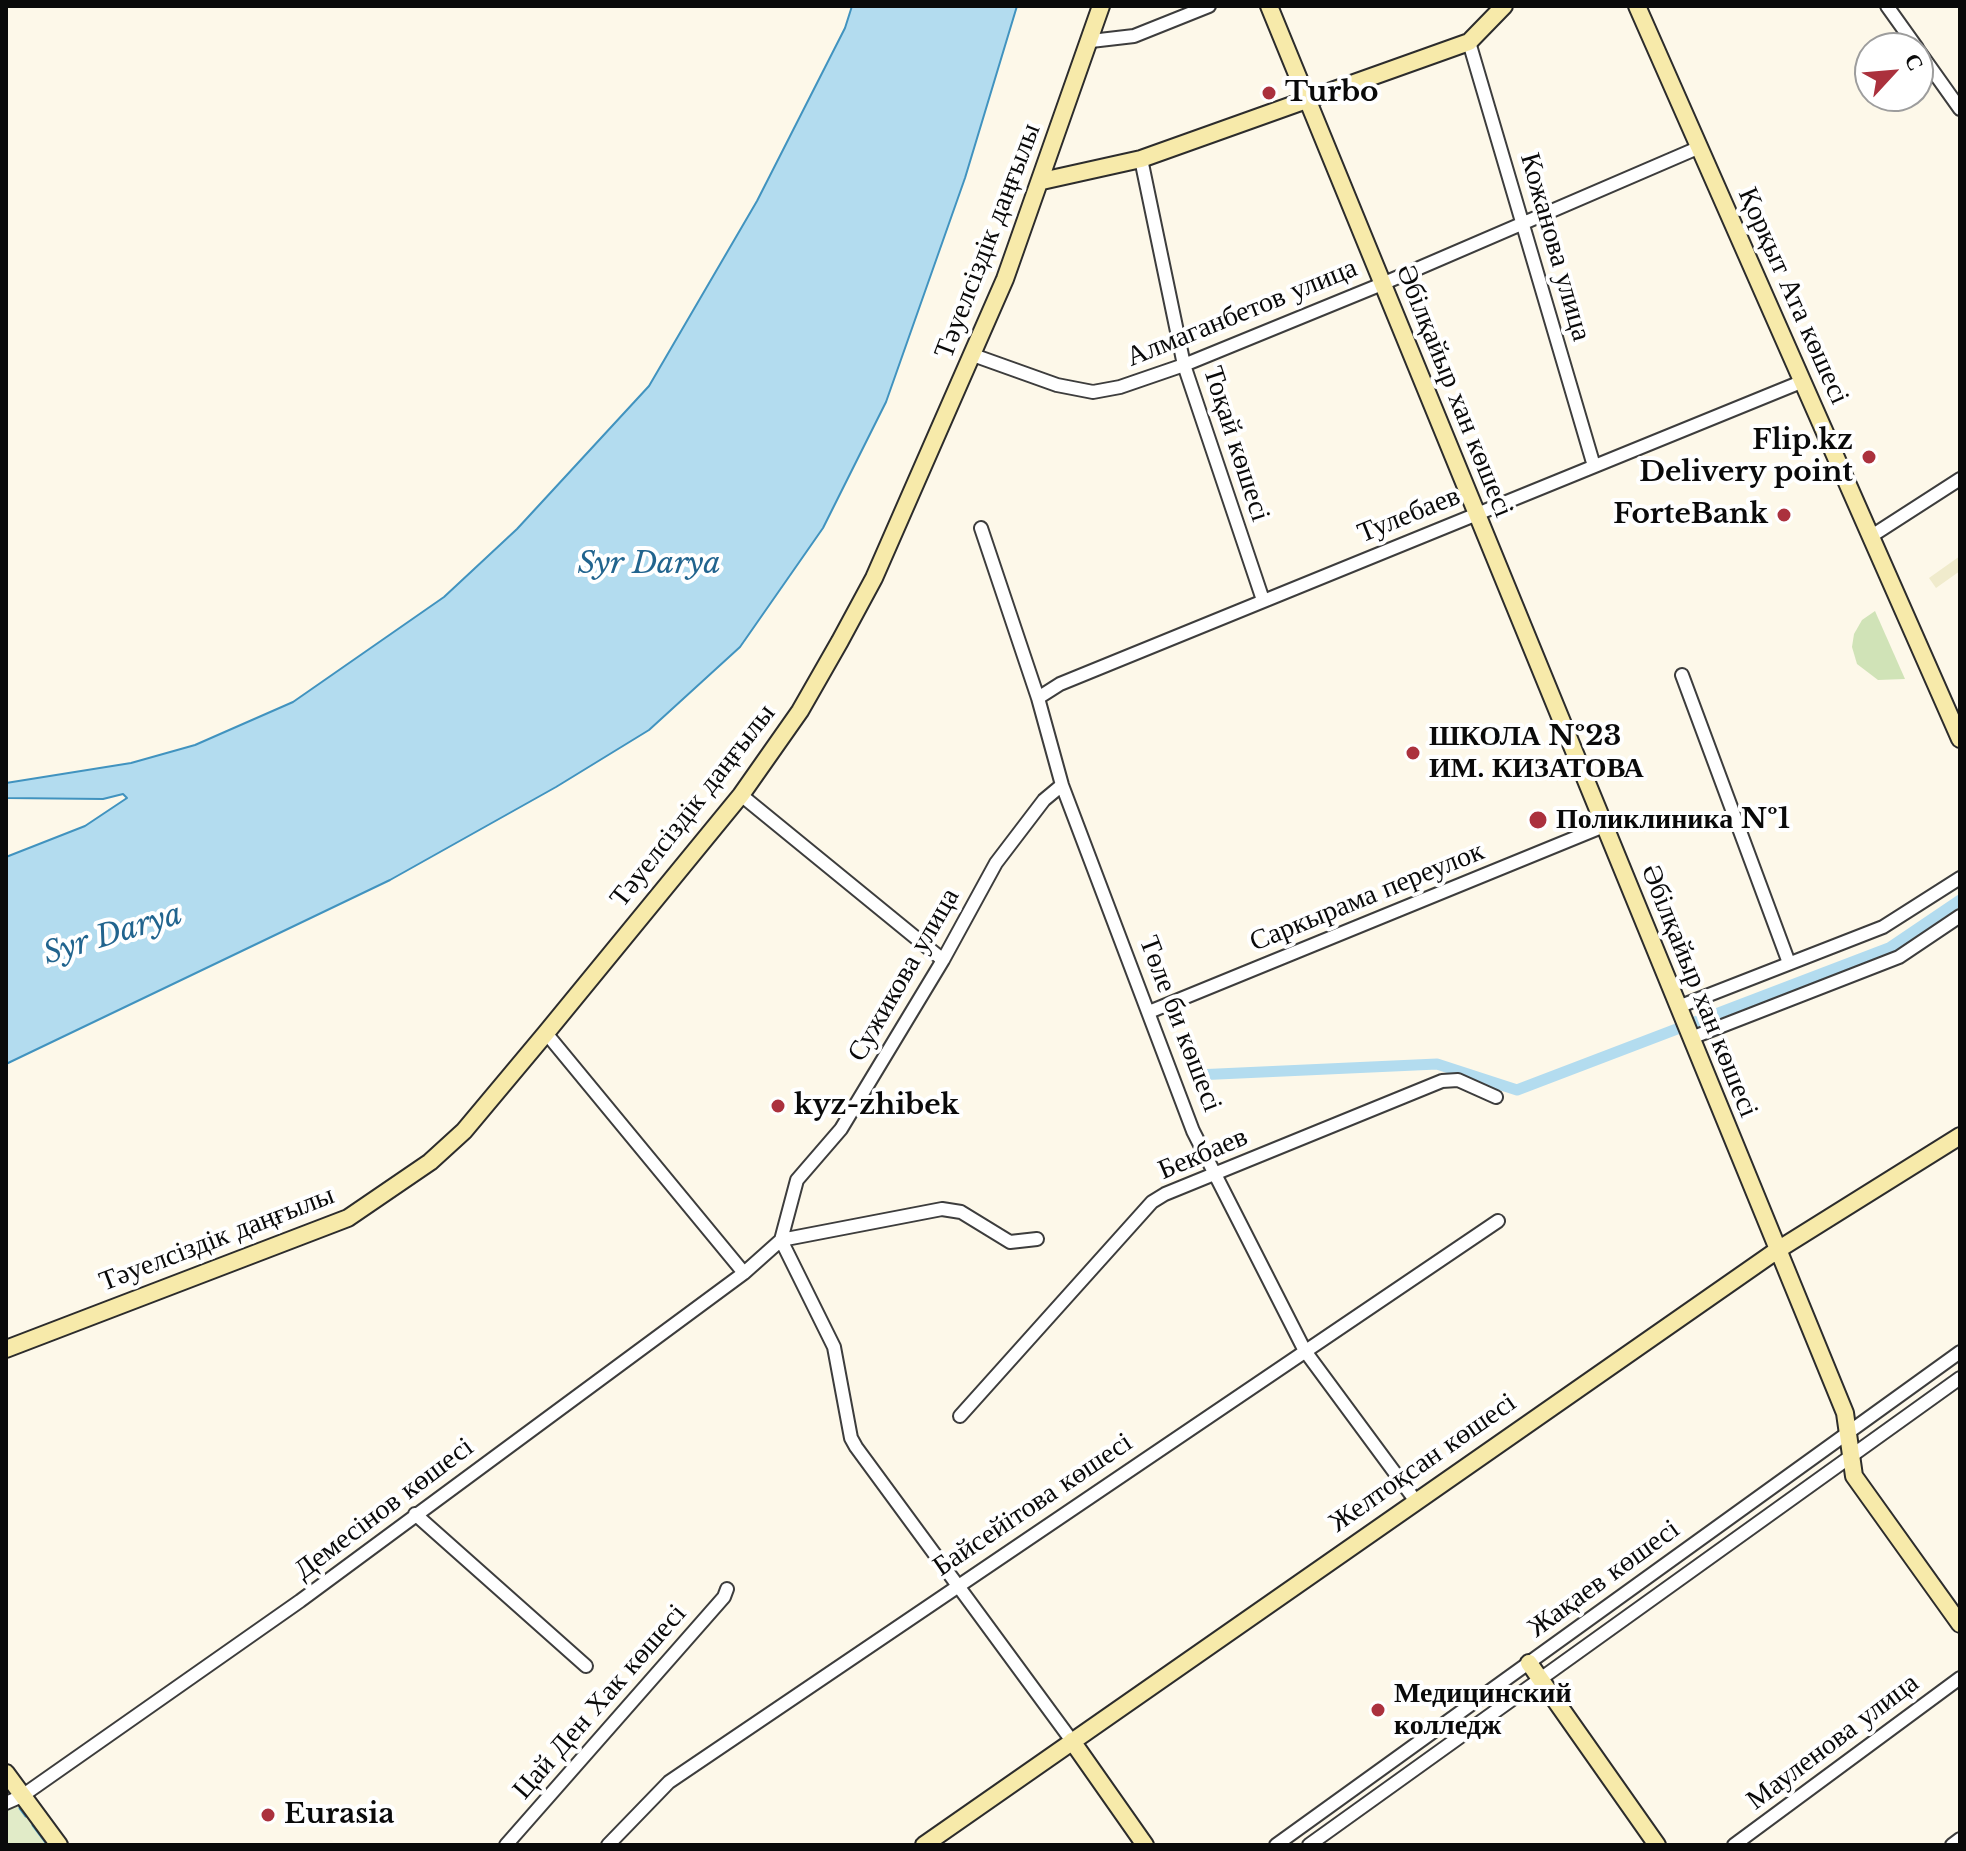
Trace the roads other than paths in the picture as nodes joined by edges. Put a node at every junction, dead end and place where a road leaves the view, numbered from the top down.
1 (1101, 6) edge
2 (1209, 6) edge
3 (1269, 6) edge
4 (1504, 6) edge
5 (1637, 6) edge
6 (1887, 6) edge
7 (1905, 32) edge
8 (1091, 41) junction
9 (1469, 42) junction
10 (1934, 73) edge
11 (1308, 101) junction
12 (1960, 109) edge
13 (1700, 147) junction
14 (1141, 159) junction
15 (1042, 181) junction
16 (1525, 223) junction
17 (1382, 284) junction
18 (973, 355) junction
19 (1184, 365) junction
20 (1801, 382) junction
21 (1594, 466) junction
22 (1960, 479) edge
23 (1476, 514) junction
24 (981, 528) dead end
25 (1870, 537) junction
26 (1263, 600) junction
27 (1682, 675) dead end
28 (1038, 698) junction
29 (1960, 739) edge
30 (1062, 785) junction
31 (741, 795) junction
32 (1604, 826) junction
33 (1960, 878) edge
34 (1960, 916) edge
35 (943, 960) junction
36 (1789, 963) junction
37 (1678, 1007) junction
38 (1149, 1012) junction
39 (546, 1033) junction
40 (1691, 1038) junction
41 (1496, 1097) dead end
42 (1960, 1136) edge
43 (1216, 1174) junction
44 (1498, 1221) dead end
45 (1037, 1239) dead end
46 (781, 1240) junction
47 (1776, 1251) junction
48 (744, 1273) junction
49 (6, 1349) edge
50 (1305, 1351) junction
51 (1960, 1352) edge
52 (1960, 1378) edge
53 (960, 1416) dead end
54 (1847, 1433) junction
55 (1851, 1457) junction
56 (1415, 1500) junction
57 (415, 1514) junction
58 (957, 1585) junction
59 (727, 1589) dead end
60 (1960, 1624) edge
61 (1529, 1663) junction
62 (586, 1666) dead end
63 (1960, 1678) edge
64 (1539, 1680) junction
65 (1072, 1741) junction
66 (6, 1773) edge
67 (22, 1796) junction
68 (6, 1803) edge
69 (1960, 1839) edge
70 (59, 1845) edge
71 (506, 1845) edge
72 (608, 1845) edge
73 (924, 1845) edge
74 (1145, 1845) edge
75 (1276, 1845) edge
76 (1309, 1845) edge
77 (1657, 1845) edge
78 (1734, 1845) edge
79 (1952, 1845) edge

1 - 8 street, Тәуелсіздік даңғылы
2 - 8 street
3 - 11 street, Әбілқайыр хан көшесі
4 - 9 street
5 - 13 street, Қорқыт Ата көшесі
6 - 7 street
8 - 15 street, Тәуелсіздік даңғылы
9 - 11 street
9 - 16 street, Кожанова улица
10 - 12 street
11 - 14 street
11 - 17 street, Әбілқайыр хан көшесі
13 - 16 street, Алмаганбетов улица
13 - 20 street, Қорқыт Ата көшесі
14 - 15 street
14 - 19 street, Тоқай көшесі
15 - 18 street, Тәуелсіздік даңғылы
16 - 17 street, Алмаганбетов улица
16 - 21 street, Кожанова улица
17 - 19 street, Алмаганбетов улица
17 - 23 street, Әбілқайыр хан көшесі
18 - 19 street, Алмаганбетов улица
18 - 31 street, Тәуелсіздік даңғылы
19 - 26 street, Тоқай көшесі
20 - 21 street, Тулебаев
20 - 25 street, Қорқыт Ата көшесі
21 - 23 street, Тулебаев
22 - 25 street
23 - 26 street, Тулебаев
23 - 32 street, Әбілқайыр хан көшесі
24 - 28 street, Төле би көшесі
25 - 29 street, Қорқыт Ата көшесі
26 - 28 street, Тулебаев
27 - 36 street
28 - 30 street, Төле би көшесі
30 - 35 street, Сужикова улица
30 - 38 street, Төле би көшесі
31 - 35 street
31 - 39 street, Тәуелсіздік даңғылы
32 - 37 street, Әбілқайыр хан көшесі
32 - 38 street, Саркырама переулок
33 - 36 street
34 - 40 street
35 - 46 street, Сужикова улица
36 - 37 street
37 - 40 street, Әбілқайыр хан көшесі
38 - 43 street, Төле би көшесі
39 - 48 street
39 - 49 street, Тәуелсіздік даңғылы
40 - 47 street, Әбілқайыр хан көшесі
41 - 43 street, Бекбаев
42 - 47 street, Желтоқсан көшесі
43 - 50 street, Төле би көшесі
43 - 53 street, Бекбаев
44 - 50 street, Байсейітова көшесі
45 - 46 street
46 - 48 street, Демесінов көшесі
46 - 58 street
47 - 54 street, Әбілқайыр хан көшесі
47 - 56 street, Желтоқсан көшесі
48 - 57 street, Демесінов көшесі
50 - 56 street, Төле би көшесі
50 - 58 street, Байсейітова көшесі
51 - 54 street, Жақаев көшесі
52 - 55 street, Жақаев көшесі
54 - 55 street, Әбілқайыр хан көшесі
54 - 61 street, Жақаев көшесі
55 - 60 street, Әбілқайыр хан көшесі
55 - 64 street, Жақаев көшесі
56 - 65 street, Желтоқсан көшесі
57 - 62 street
57 - 67 street, Демесінов көшесі
58 - 65 street
58 - 72 street, Байсейітова көшесі
59 - 71 street, Цай Ден Хак көшесі
61 - 64 street
61 - 75 street, Жақаев көшесі
63 - 78 street, Мауленова улица
64 - 76 street, Жақаев көшесі
64 - 77 street
65 - 73 street, Желтоқсан көшесі
65 - 74 street
66 - 67 street
67 - 68 street, Демесінов көшесі
67 - 70 street
69 - 79 street

